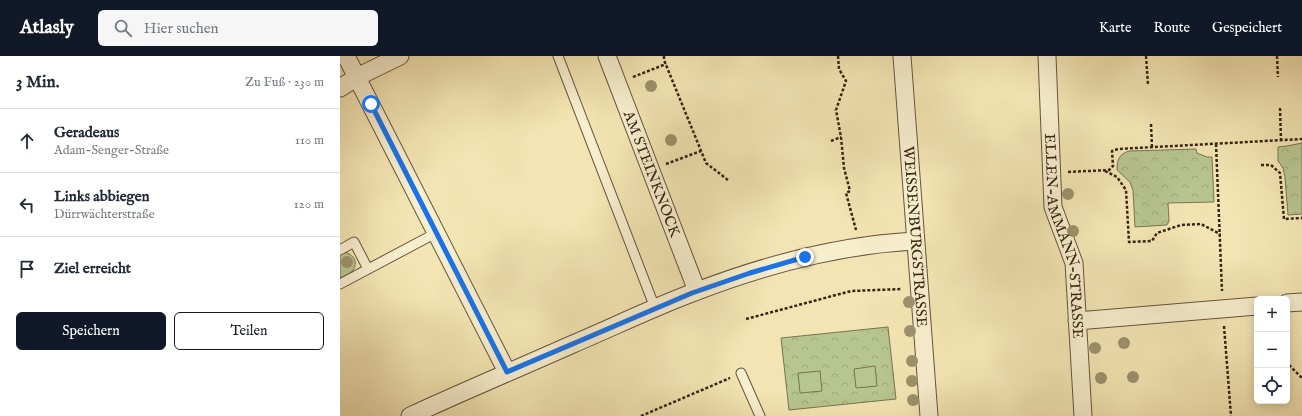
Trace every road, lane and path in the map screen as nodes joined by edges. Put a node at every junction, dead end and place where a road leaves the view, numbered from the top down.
1 (346, 56) edge
2 (400, 56) edge
3 (558, 56) edge
4 (607, 56) edge
5 (664, 56) edge
6 (838, 56) edge
7 (902, 56) edge
8 (1047, 56) edge
9 (1146, 56) edge
10 (1277, 56) edge
11 (666, 64) junction
12 (357, 77) junction
13 (1278, 77) dead end
14 (618, 83) junction
15 (1148, 85) dead end
16 (340, 88) edge
17 (1280, 108) dead end
18 (1151, 124) dead end
19 (841, 137) junction
20 (1302, 139) edge
21 (1281, 140) junction
22 (831, 141) dead end
23 (1216, 144) junction
24 (1152, 147) junction
25 (701, 151) junction
26 (1261, 165) dead end
27 (651, 170) junction
28 (1105, 171) junction
29 (1052, 173) junction
30 (728, 180) dead end
31 (1302, 218) edge
32 (436, 233) junction
33 (1220, 234) junction
34 (915, 241) junction
35 (860, 246) junction
36 (340, 250) edge
37 (368, 269) junction
38 (340, 284) edge
39 (919, 288) junction
40 (698, 291) junction
41 (1302, 302) edge
42 (1290, 303) edge
43 (1254, 306) edge
44 (655, 308) junction
45 (1222, 309) junction
46 (746, 319) dead end
47 (1078, 321) junction
48 (1290, 366) edge
49 (507, 372) junction
50 (742, 373) joint
51 (1302, 378) edge
52 (410, 416) edge
53 (640, 416) edge
54 (760, 416) edge
55 (929, 416) edge
56 (1083, 416) edge
57 (1231, 416) edge

1 - 12 street
2 - 12 street
3 - 44 lane
4 - 14 street, AM STEINKNOCK
5 - 11 path
6 - 19 path
7 - 34 street, WEISSENBURGSTRASSE
8 - 29 street, ELLEN-AMMANN-STRASSE
9 - 15 path
10 - 13 path
11 - 14 path
11 - 25 path
12 - 16 street
12 - 32 street
14 - 27 street, AM STEINKNOCK
17 - 21 path
18 - 24 path
19 - 22 path
19 - 35 path
20 - 21 path
21 - 23 path
23 - 24 path
23 - 33 path
24 - 28 path
25 - 27 path
25 - 30 path
26 - 31 path
27 - 40 street, AM STEINKNOCK
28 - 29 path
28 - 33 path
29 - 47 street, ELLEN-AMMANN-STRASSE
32 - 37 lane
32 - 49 street
33 - 45 path
34 - 35 street
34 - 39 street, WEISSENBURGSTRASSE
35 - 40 street
36 - 37 lane
37 - 38 lane
39 - 46 path
39 - 55 street, WEISSENBURGSTRASSE
40 - 44 street
41 - 42 street
43 - 45 street
44 - 49 street
45 - 47 street
45 - 57 path
47 - 56 street, ELLEN-AMMANN-STRASSE
48 - 51 path
49 - 52 street
50 - 53 path
50 - 54 lane

